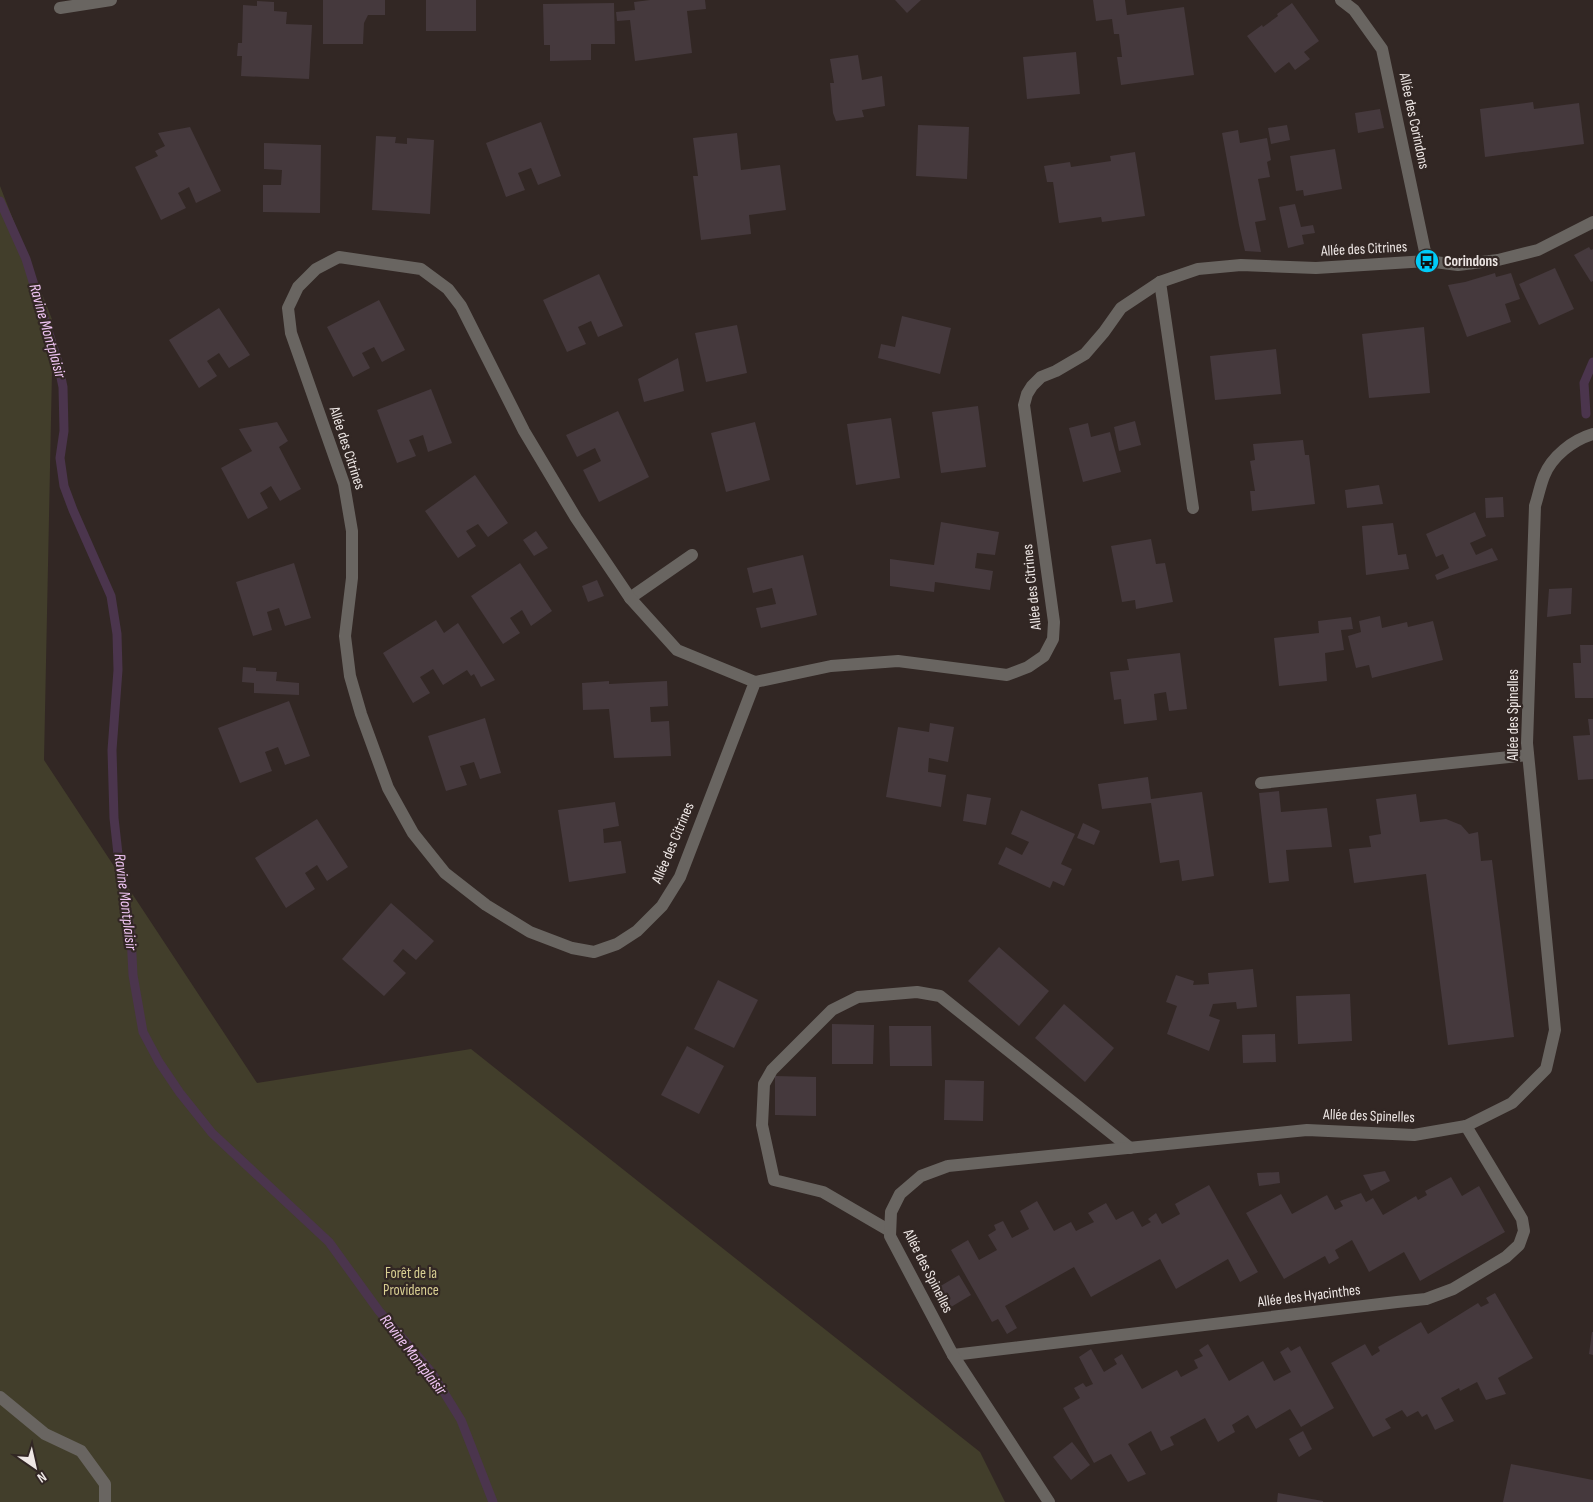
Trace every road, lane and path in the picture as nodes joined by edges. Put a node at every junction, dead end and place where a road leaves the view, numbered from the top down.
1 (111, 0) edge
2 (1341, 0) edge
3 (60, 8) dead end
4 (1593, 222) edge
5 (1427, 262) junction
6 (1160, 282) junction
7 (1593, 434) edge
8 (1193, 508) dead end
9 (692, 555) dead end
10 (630, 598) junction
11 (755, 682) junction
12 (1528, 755) junction
13 (1261, 783) dead end
14 (1466, 1126) junction
15 (1130, 1148) junction
16 (890, 1230) junction
17 (953, 1355) junction
18 (0, 1397) edge
19 (105, 1502) edge
20 (1049, 1502) edge

1 - 3 street
2 - 5 street, Allée des Corindons
4 - 5 street, Allée des Citrines
5 - 6 street, Allée des Citrines
6 - 8 street
6 - 11 street, Allée des Citrines
7 - 12 street, Allée des Spinelles
9 - 10 street
10 - 11 street, Allée des Citrines
10 - 11 street, Allée des Citrines
12 - 13 street
12 - 14 street, Allée des Spinelles
14 - 15 street, Allée des Spinelles
14 - 17 street, Allée des Hyacinthes
15 - 16 street, Allée des Spinelles
15 - 16 street
16 - 17 street, Allée des Spinelles
17 - 20 street, Allée des Spinelles
18 - 19 street

